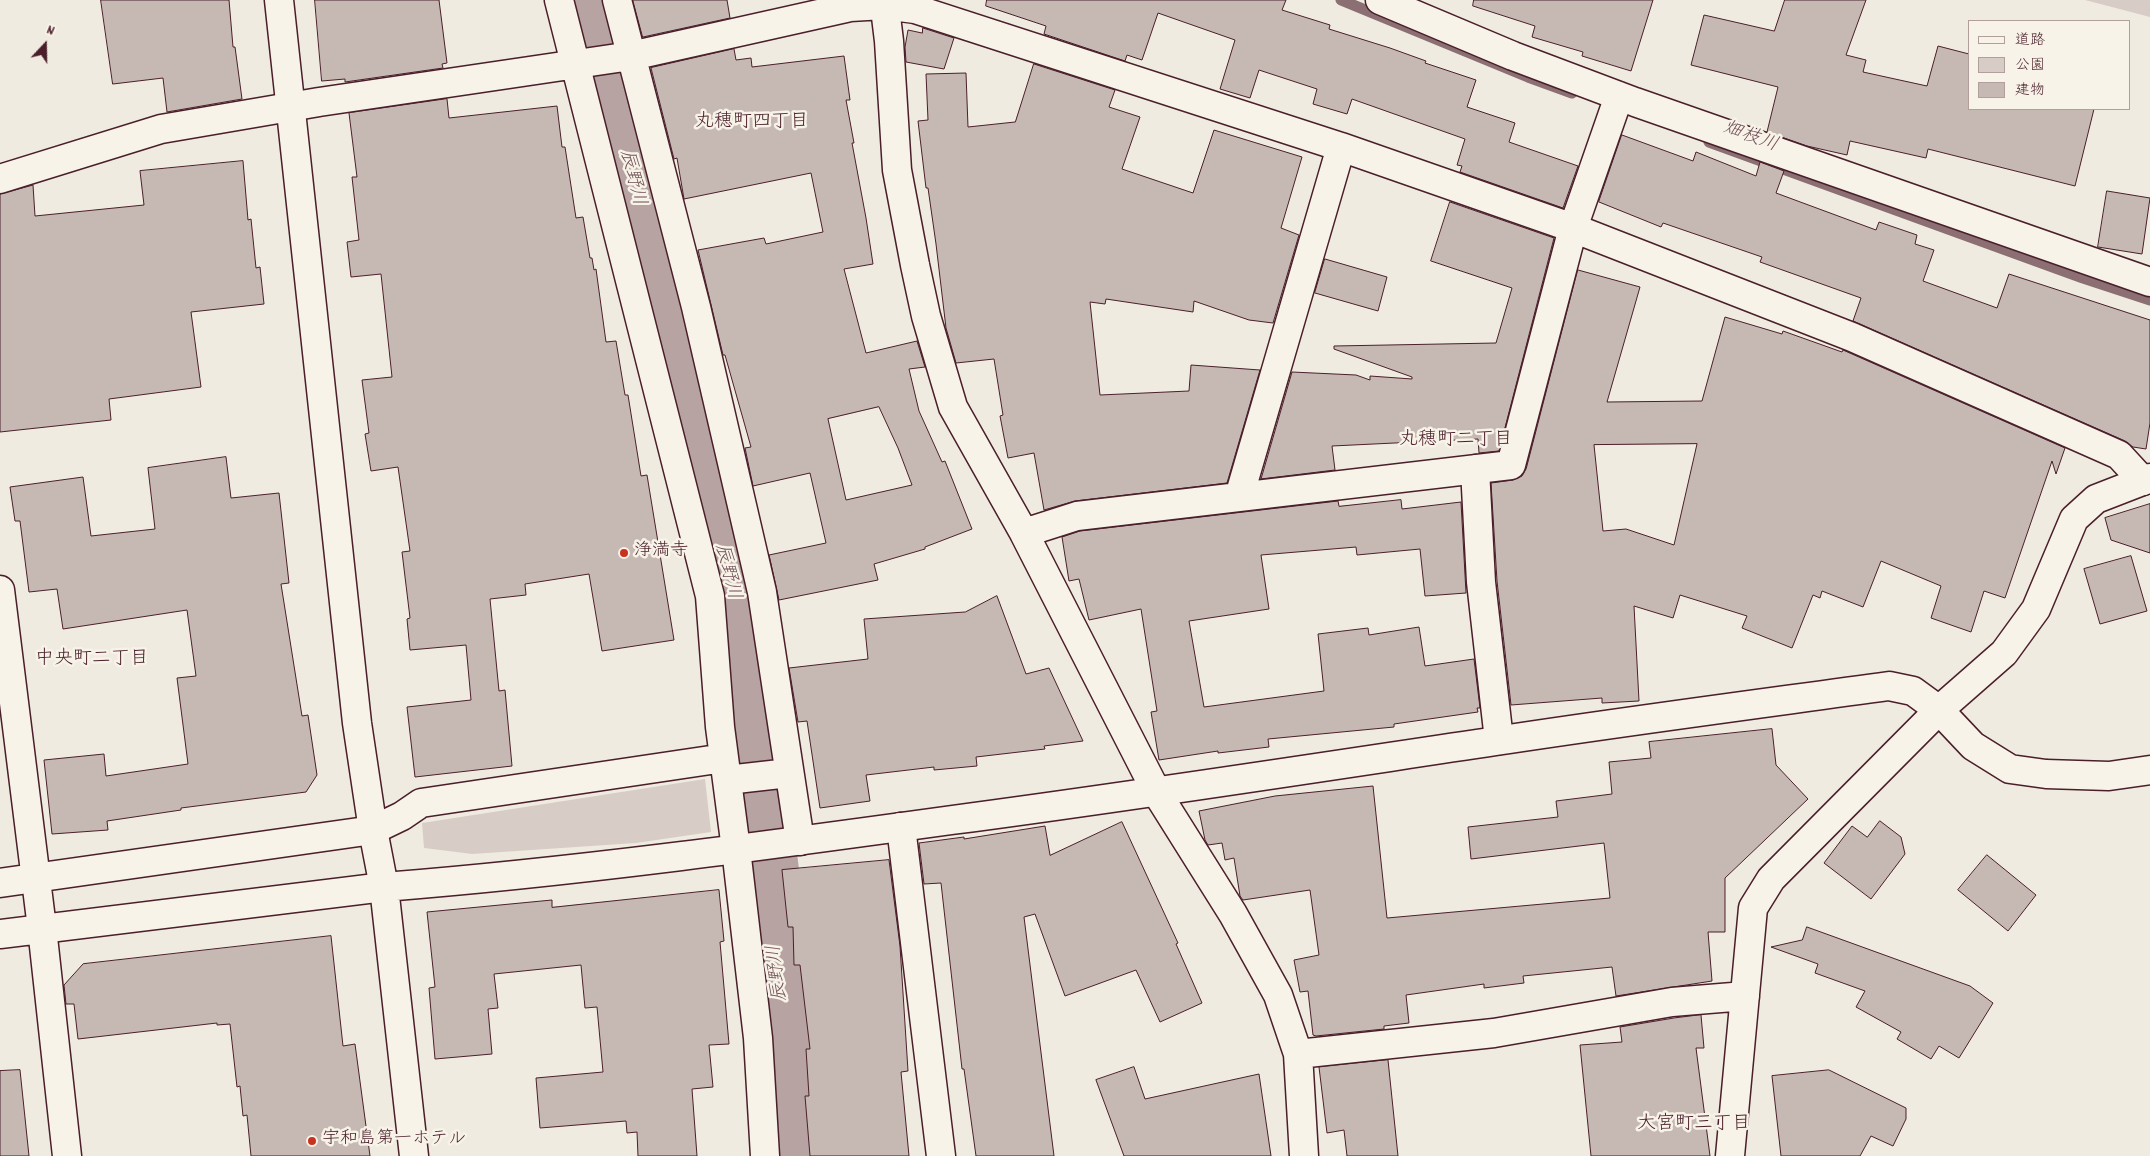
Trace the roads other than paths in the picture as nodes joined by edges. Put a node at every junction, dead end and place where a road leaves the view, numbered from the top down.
1 (279, 0) edge
2 (559, 0) edge
3 (618, 0) edge
4 (1380, 0) edge
5 (884, 3) edge
6 (631, 56) junction
7 (583, 63) junction
8 (290, 107) junction
9 (1615, 108) junction
10 (1341, 147) junction
11 (0, 179) edge
12 (1574, 228) junction
13 (2150, 282) edge
14 (1475, 469) junction
15 (2146, 480) edge
16 (1239, 497) junction
17 (1024, 533) junction
18 (0, 590) edge
19 (1938, 710) junction
20 (1498, 740) junction
21 (2150, 770) edge
22 (731, 772) junction
23 (783, 774) junction
24 (1157, 793) junction
25 (901, 827) junction
26 (373, 830) junction
27 (789, 842) junction
28 (744, 848) junction
29 (34, 878) junction
30 (0, 883) edge
31 (384, 887) junction
32 (42, 928) junction
33 (0, 934) edge
34 (1745, 996) junction
35 (1298, 1054) junction
36 (67, 1156) edge
37 (414, 1156) edge
38 (765, 1156) edge
39 (941, 1156) edge
40 (1304, 1156) edge
41 (1730, 1156) edge

1 - 8 street
2 - 7 street
3 - 6 street
4 - 9 street
5 - 6 street
5 - 10 street
5 - 17 street
6 - 7 street
6 - 23 street
7 - 8 street
7 - 22 street
8 - 11 street
8 - 26 street
9 - 12 street
9 - 13 street
10 - 12 street
10 - 16 street
12 - 14 street
12 - 15 street
14 - 16 street
14 - 20 street
15 - 19 street
16 - 17 street
17 - 24 street
18 - 29 street
19 - 20 street
19 - 21 street
19 - 34 street
20 - 24 street
22 - 23 street
22 - 26 street
22 - 28 street
23 - 27 street
24 - 25 street
24 - 35 street
25 - 27 street
25 - 39 street
26 - 29 street
26 - 31 street
27 - 28 street
28 - 31 street
28 - 38 street
29 - 30 street
29 - 32 street
31 - 32 street
31 - 37 street
32 - 33 street
32 - 36 street
34 - 35 street
34 - 41 street
35 - 40 street

